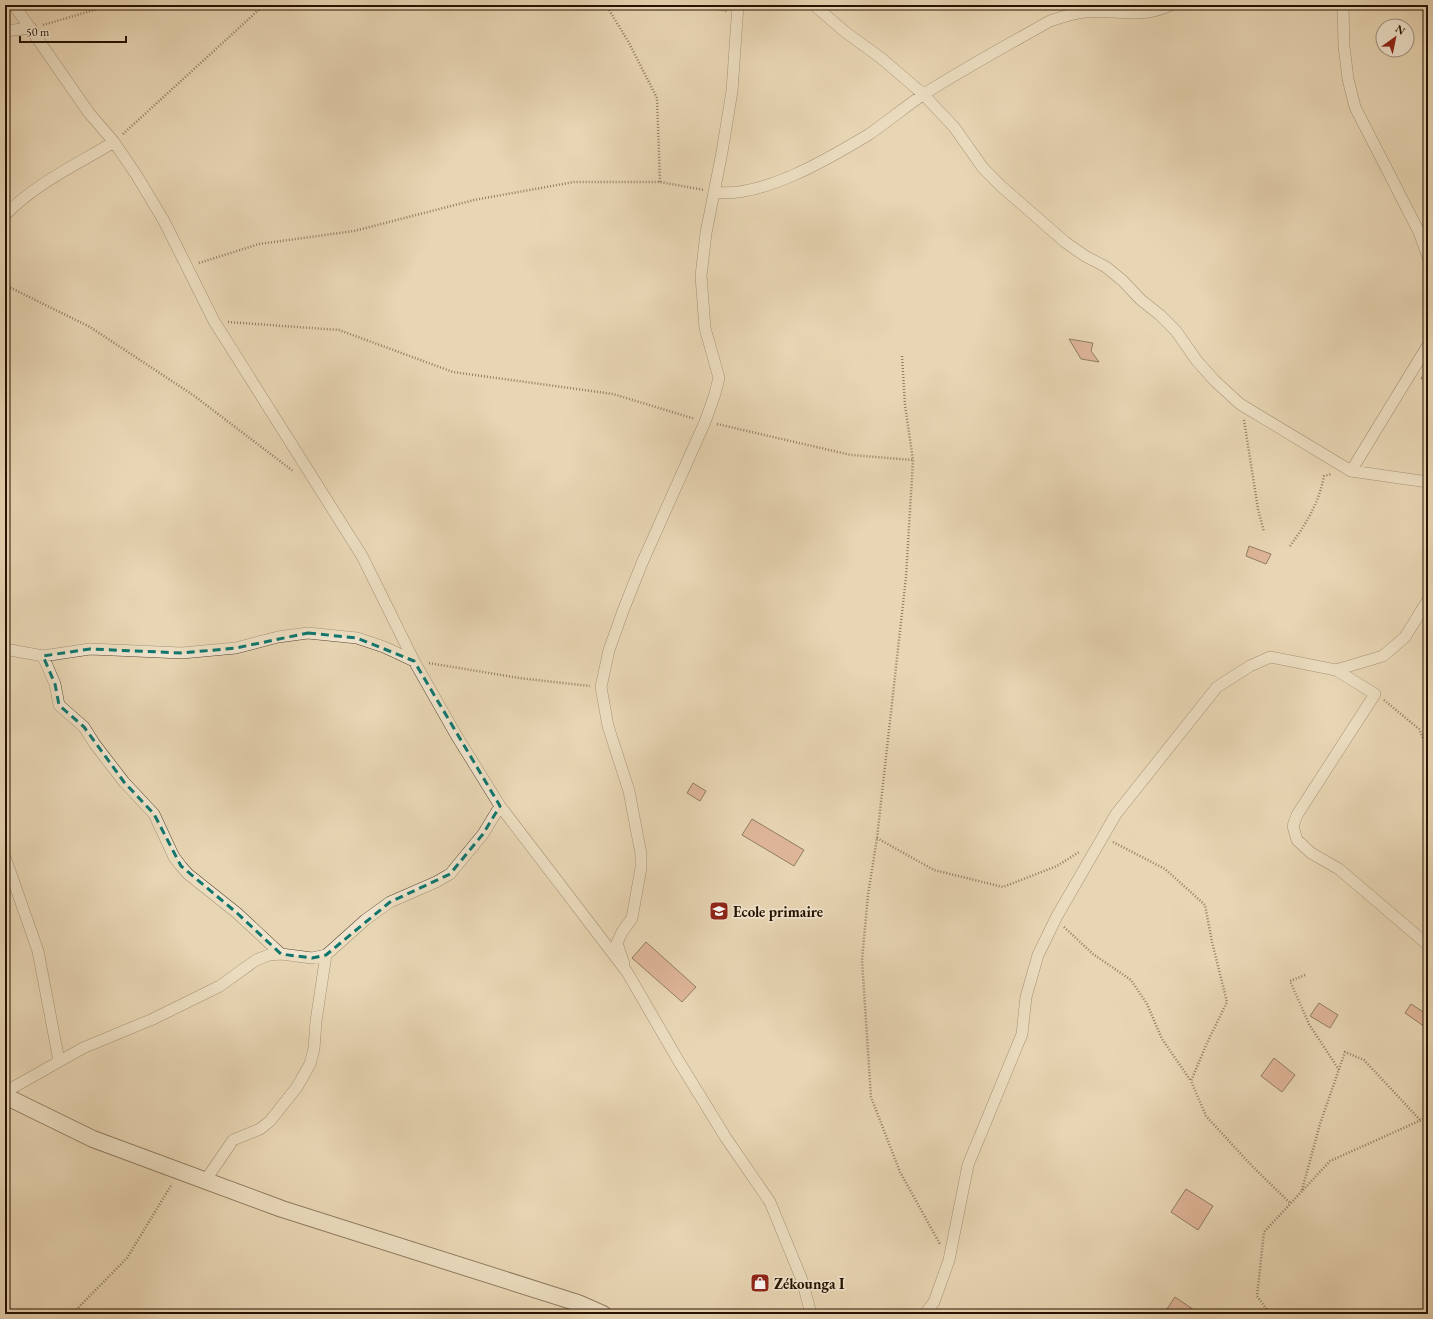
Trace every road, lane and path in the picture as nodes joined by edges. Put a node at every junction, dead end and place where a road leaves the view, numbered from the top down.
1 (14, 5) edge
2 (111, 5) edge
3 (264, 5) edge
4 (606, 5) edge
5 (696, 5) edge
6 (814, 5) edge
7 (1171, 5) edge
8 (1343, 5) edge
9 (738, 9) edge
10 (31, 28) junction
11 (5, 31) edge
12 (923, 94) junction
13 (114, 142) junction
14 (660, 182) junction
15 (714, 192) junction
16 (5, 215) edge
17 (1428, 257) edge
18 (187, 267) junction
19 (5, 285) edge
20 (214, 321) junction
21 (1428, 345) edge
22 (902, 356) dead end
23 (1240, 404) junction
24 (705, 422) junction
25 (913, 460) junction
26 (1351, 470) junction
27 (294, 472) dead end
28 (1428, 482) edge
29 (1264, 532) dead end
30 (1290, 546) dead end
31 (1428, 600) edge
32 (5, 649) edge
33 (43, 656) junction
34 (414, 661) junction
35 (1336, 670) junction
36 (601, 687) junction
37 (1375, 694) junction
38 (1428, 750) edge
39 (500, 806) junction
40 (1102, 837) junction
41 (877, 838) junction
42 (1083, 849) dead end
43 (5, 857) edge
44 (1057, 916) junction
45 (1428, 945) edge
46 (281, 954) junction
47 (326, 955) junction
48 (626, 972) junction
49 (1306, 975) dead end
50 (59, 1062) junction
51 (1339, 1070) junction
52 (1191, 1081) junction
53 (5, 1092) edge
54 (5, 1096) edge
55 (1428, 1117) edge
56 (1421, 1121) junction
57 (180, 1172) junction
58 (205, 1181) junction
59 (1302, 1191) junction
60 (1290, 1203) junction
61 (949, 1260) junction
62 (72, 1314) edge
63 (603, 1314) edge
64 (811, 1314) edge
65 (925, 1314) edge
66 (1270, 1314) edge

1 - 10 street
2 - 10 path
3 - 13 path
4 - 14 path
5 - 9 path
6 - 12 street
7 - 12 street
8 - 17 street
9 - 15 street
10 - 11 street
10 - 13 street
12 - 15 street
12 - 23 street
13 - 16 street
13 - 18 street
14 - 15 path
14 - 18 path
15 - 24 street
18 - 20 street
19 - 27 path
20 - 24 path
20 - 34 street
21 - 26 street
22 - 25 path
23 - 26 street
23 - 29 path
24 - 25 path
24 - 36 street
25 - 41 path
26 - 28 street
26 - 30 path
31 - 35 street
32 - 33 street
33 - 34 street
33 - 46 street
34 - 36 path
34 - 39 street
35 - 37 street
35 - 40 street
36 - 48 street
37 - 38 path
37 - 45 street
39 - 47 street
39 - 48 street
40 - 44 street
40 - 52 path
41 - 42 path
41 - 61 path
43 - 50 street
44 - 52 path
44 - 61 street
46 - 47 street
46 - 50 street
47 - 58 street
48 - 64 street
49 - 51 path
50 - 53 street
51 - 56 path
51 - 59 path
52 - 60 path
54 - 57 street
55 - 56 path
56 - 59 path
57 - 58 street
57 - 62 path
58 - 63 street
59 - 60 path
60 - 66 path
61 - 65 street

